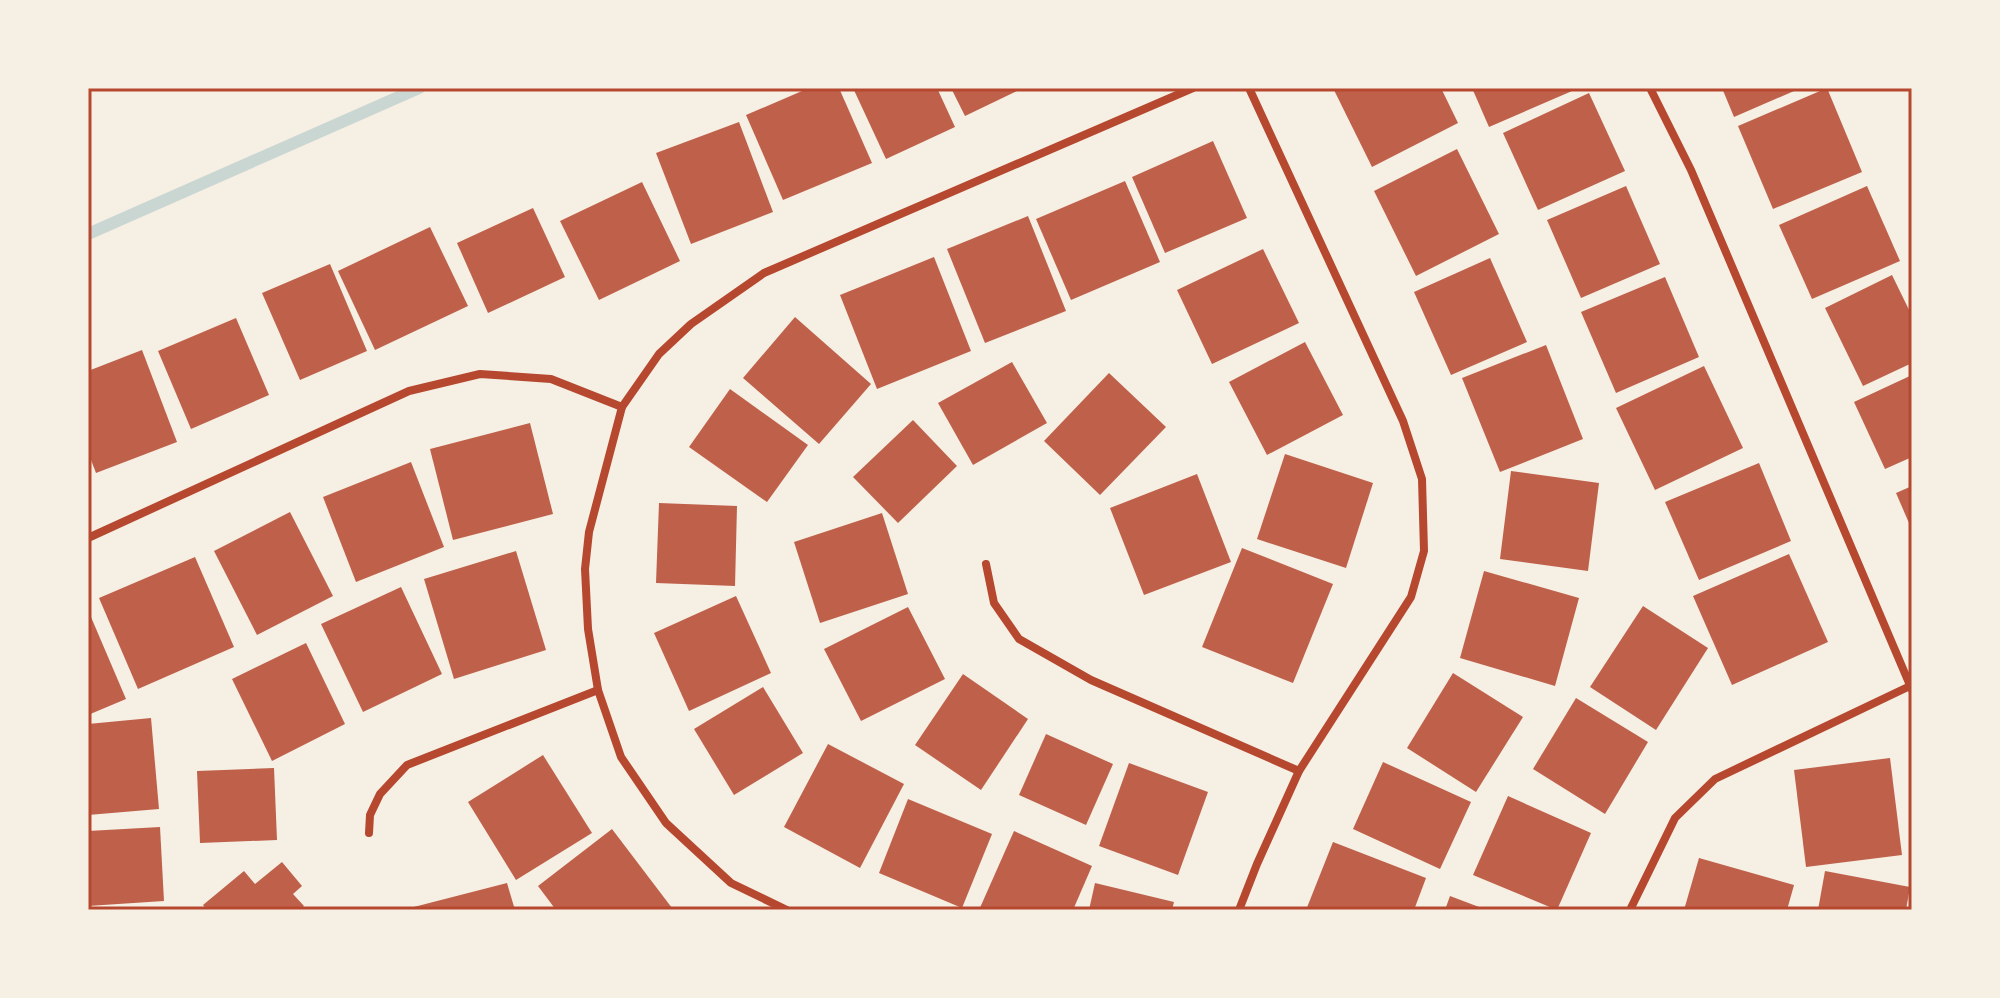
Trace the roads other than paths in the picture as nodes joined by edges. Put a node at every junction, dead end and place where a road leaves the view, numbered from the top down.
1 (1193, 88) edge
2 (1249, 88) edge
3 (1650, 88) edge
4 (622, 407) junction
5 (88, 538) edge
6 (986, 564) dead end
7 (1911, 688) edge
8 (598, 690) junction
9 (1299, 771) junction
10 (369, 833) dead end
11 (787, 910) edge
12 (1239, 910) edge
13 (1630, 910) edge

1 - 4 street
2 - 9 street
3 - 7 street
4 - 5 street
4 - 8 street
6 - 9 street
7 - 13 street
8 - 10 street
8 - 11 street
9 - 12 street

